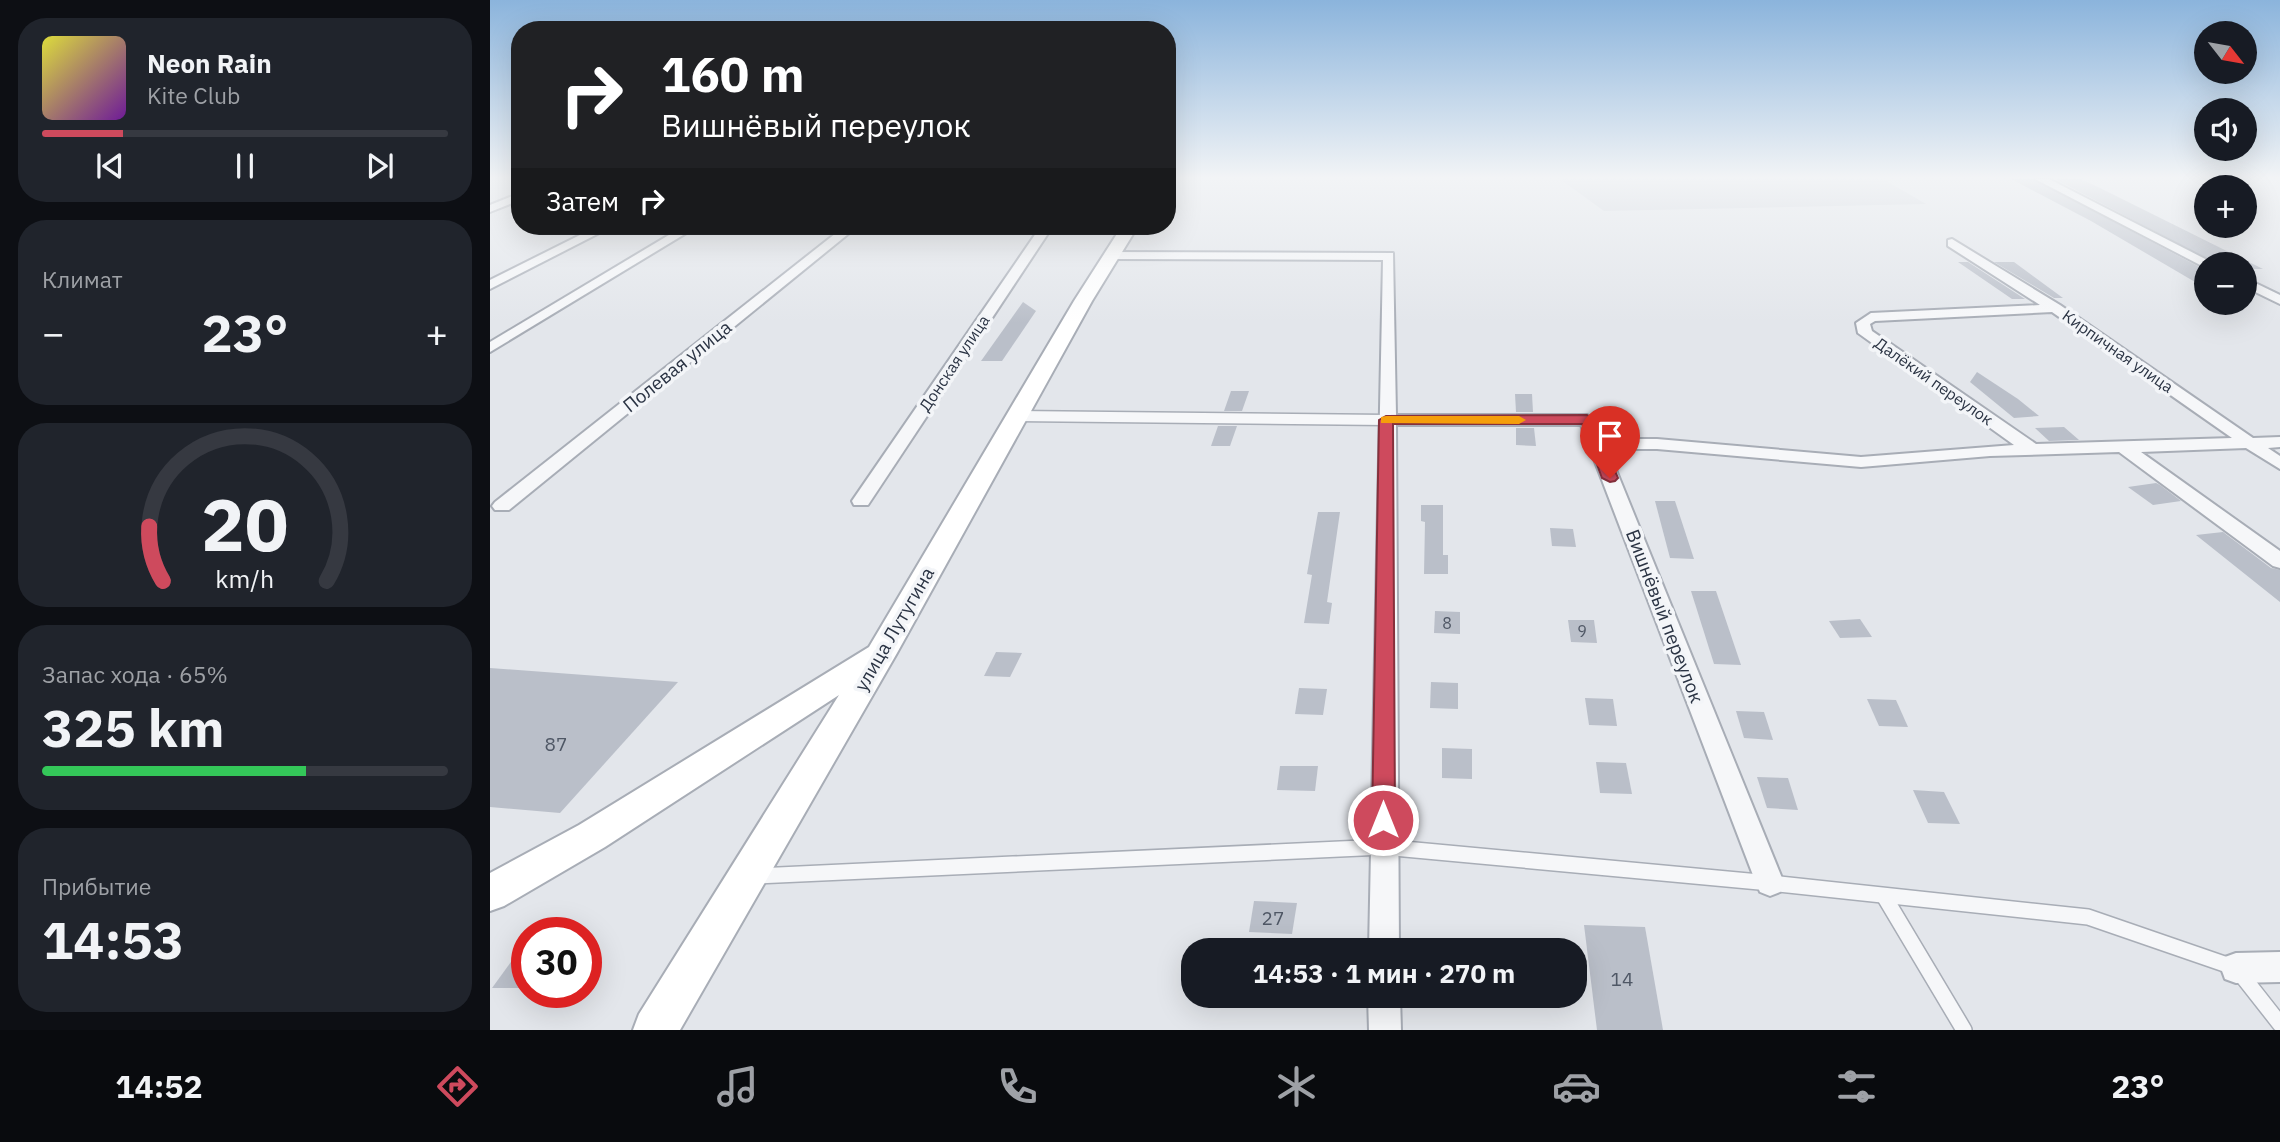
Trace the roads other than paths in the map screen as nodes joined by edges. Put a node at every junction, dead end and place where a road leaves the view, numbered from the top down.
1 (2136, 227) edge
2 (589, 235) edge
3 (677, 235) edge
4 (841, 235) edge
5 (1041, 235) edge
6 (1124, 235) edge
7 (1952, 243) dead end
8 (1112, 255) junction
9 (2194, 256) edge
10 (490, 285) edge
11 (2257, 288) edge
12 (2280, 300) edge
13 (2055, 308) junction
14 (490, 348) edge
15 (1017, 416) junction
16 (1386, 420) junction
17 (2280, 442) edge
18 (2252, 444) junction
19 (2122, 446) junction
20 (2033, 450) junction
21 (1600, 452) junction
22 (2280, 464) edge
23 (861, 501) dead end
24 (502, 506) dead end
25 (2280, 561) edge
26 (881, 653) junction
27 (1383, 847) junction
28 (745, 876) junction
29 (1770, 883) junction
30 (495, 886) edge
31 (1884, 895) junction
32 (1384, 938) edge
33 (2280, 967) edge
34 (2236, 968) junction
35 (1384, 1008) edge
36 (2280, 1024) edge
37 (654, 1030) edge
38 (1385, 1030) edge
39 (1964, 1030) edge

1 - 9 street
2 - 10 street
3 - 14 street
4 - 24 street, Полевая улица
5 - 23 street, Донская улица
6 - 8 main road, улица Лутугина
7 - 13 street, Кирпичная улица
8 - 15 main road, улица Лутугина
8 - 16 street
11 - 12 street
13 - 18 street, Кирпичная улица
13 - 20 street, Далёкий переулок
15 - 16 lane
15 - 26 main road, улица Лутугина
16 - 21 street, Вишнёвый переулок
16 - 27 street
17 - 18 street
18 - 19 street
18 - 22 street, Кирпичная улица
19 - 20 street
19 - 25 street
20 - 21 street
21 - 29 street, Вишнёвый переулок
26 - 28 main road, улица Лутугина
26 - 30 main road
27 - 28 lane
27 - 29 lane
27 - 32 street
28 - 37 main road, улица Лутугина
29 - 31 lane
31 - 34 lane
31 - 39 lane
33 - 34 street
34 - 36 lane
35 - 38 street

